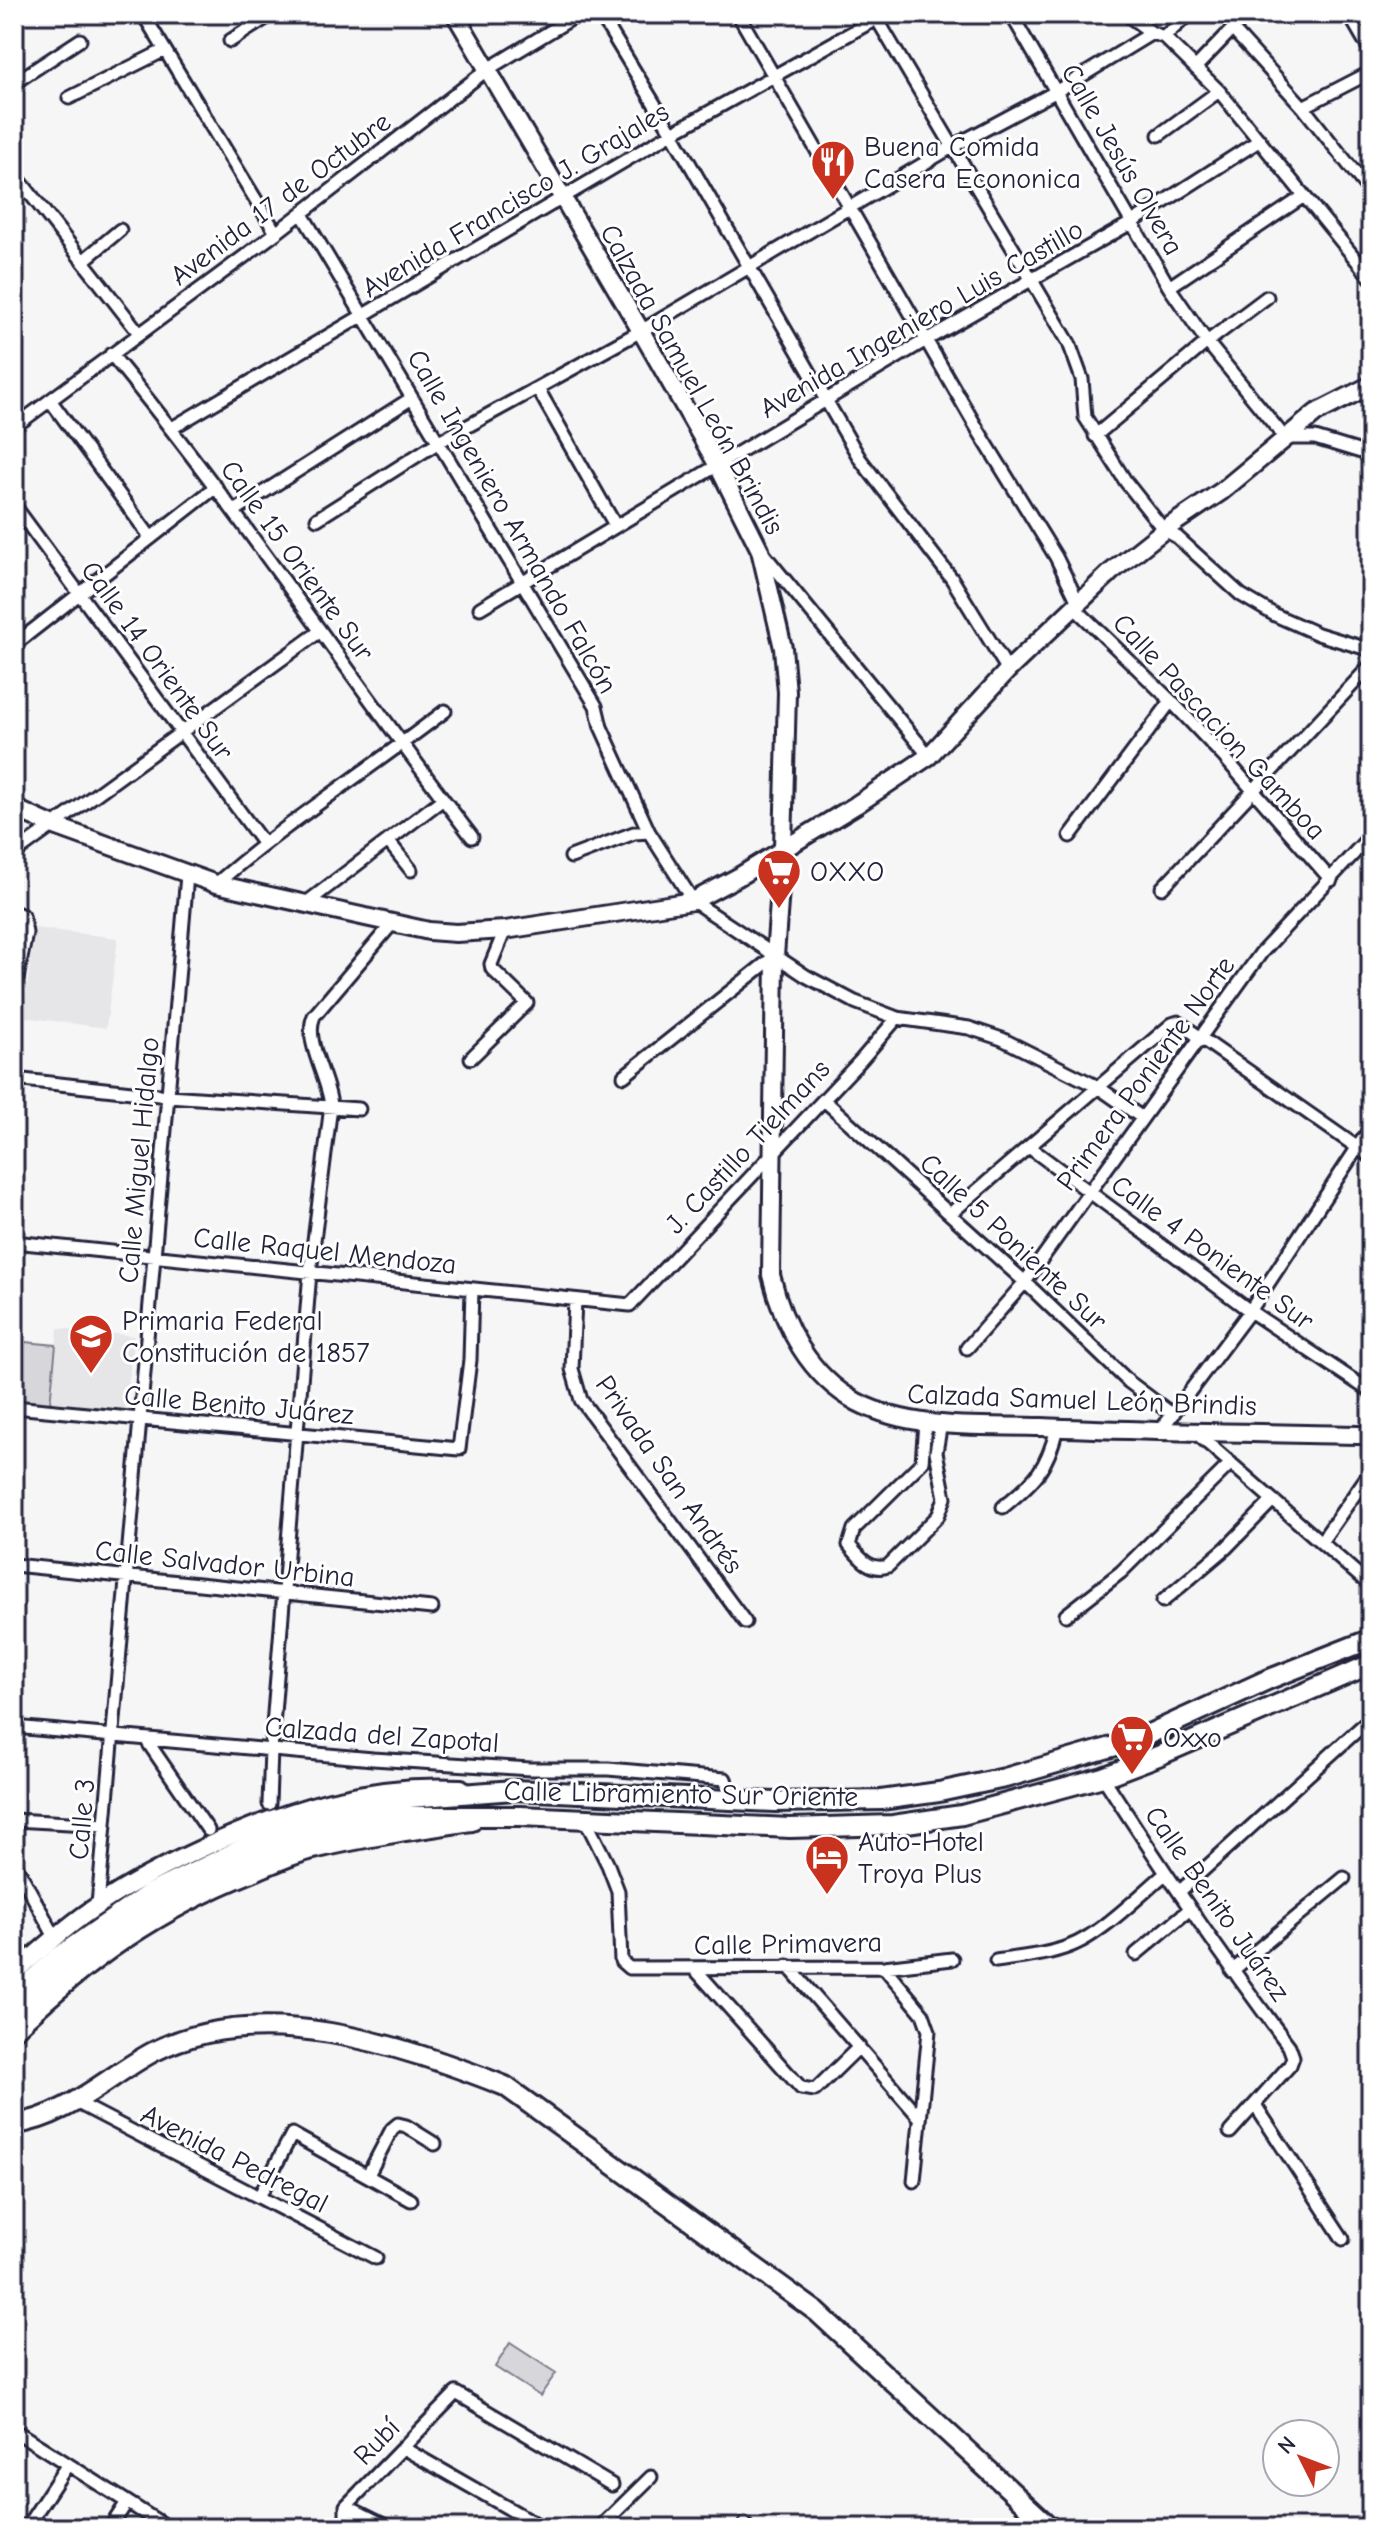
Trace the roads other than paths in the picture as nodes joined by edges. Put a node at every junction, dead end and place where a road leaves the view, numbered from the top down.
1 (143, 14) edge
2 (272, 14) edge
3 (455, 14) edge
4 (579, 14) edge
5 (600, 14) edge
6 (738, 14) edge
7 (1011, 14) edge
8 (1126, 14) edge
9 (1189, 14) edge
10 (1247, 14) edge
11 (1349, 14) edge
12 (878, 16) edge
13 (1233, 30) junction
14 (1152, 33) junction
15 (1164, 37) junction
16 (80, 40) dead end
17 (230, 41) dead end
18 (165, 50) junction
19 (1371, 52) edge
20 (1196, 67) junction
21 (488, 69) junction
22 (1371, 72) edge
23 (773, 77) junction
24 (14, 83) edge
25 (1057, 91) junction
26 (1219, 91) junction
27 (69, 98) dead end
28 (1303, 107) junction
29 (672, 133) junction
30 (1159, 135) dead end
31 (1260, 140) junction
32 (952, 147) junction
33 (14, 173) edge
34 (1371, 193) edge
35 (1304, 196) junction
36 (563, 200) junction
37 (851, 207) junction
38 (302, 214) junction
39 (1131, 223) junction
40 (120, 230) dead end
41 (276, 233) junction
42 (83, 261) junction
43 (749, 267) junction
44 (1371, 278) edge
45 (1031, 282) junction
46 (1169, 287) junction
47 (1267, 297) dead end
48 (365, 316) junction
49 (641, 331) junction
50 (139, 333) junction
51 (926, 340) junction
52 (1207, 342) junction
53 (111, 354) junction
54 (1371, 385) edge
55 (538, 389) junction
56 (412, 398) junction
57 (826, 399) junction
58 (50, 400) junction
59 (14, 427) edge
60 (172, 428) junction
61 (1095, 436) junction
62 (1285, 438) junction
63 (437, 443) junction
64 (1371, 455) edge
65 (717, 464) junction
66 (216, 487) junction
67 (14, 505) edge
68 (234, 511) junction
69 (317, 519) dead end
70 (615, 525) junction
71 (1164, 530) junction
72 (151, 538) junction
73 (760, 550) junction
74 (521, 584) junction
75 (79, 594) junction
76 (1079, 604) junction
77 (480, 608) dead end
78 (319, 632) junction
79 (14, 645) edge
80 (1371, 650) edge
81 (1371, 665) edge
82 (1008, 670) junction
83 (1171, 701) junction
84 (445, 711) dead end
85 (181, 732) junction
86 (403, 744) junction
87 (929, 756) junction
88 (1252, 791) junction
89 (14, 797) edge
90 (443, 799) junction
91 (20, 810) edge
92 (52, 825) junction
93 (649, 832) junction
94 (1371, 835) edge
95 (1070, 836) dead end
96 (472, 837) dead end
97 (388, 841) junction
98 (263, 843) junction
99 (783, 848) junction
100 (14, 854) edge
101 (571, 857) dead end
102 (411, 870) dead end
103 (187, 875) junction
104 (1331, 880) junction
105 (216, 884) junction
106 (1162, 888) dead end
107 (693, 901) junction
108 (305, 904) junction
109 (19, 914) edge
110 (391, 925) junction
111 (505, 930) junction
112 (775, 956) junction
113 (14, 994) edge
114 (897, 1018) junction
115 (1202, 1039) junction
116 (471, 1058) dead end
117 (624, 1076) dead end
118 (14, 1079) edge
119 (1098, 1087) junction
120 (168, 1096) junction
121 (824, 1100) junction
122 (331, 1106) junction
123 (359, 1109) dead end
124 (1141, 1117) junction
125 (1371, 1127) edge
126 (1029, 1147) junction
127 (1358, 1147) junction
128 (771, 1155) junction
129 (1371, 1157) edge
130 (1088, 1191) junction
131 (950, 1214) junction
132 (14, 1242) edge
133 (154, 1256) junction
134 (310, 1272) junction
135 (1025, 1282) junction
136 (472, 1289) junction
137 (575, 1300) junction
138 (630, 1305) joint
139 (1250, 1311) junction
140 (967, 1348) dead end
141 (1371, 1392) edge
142 (14, 1407) edge
143 (1173, 1415) junction
144 (140, 1419) junction
145 (933, 1423) junction
146 (1057, 1428) junction
147 (1160, 1431) junction
148 (1195, 1431) junction
149 (297, 1434) junction
150 (1371, 1435) edge
151 (1231, 1463) junction
152 (1371, 1471) edge
153 (1273, 1500) junction
154 (1003, 1507) dead end
155 (1321, 1542) junction
156 (14, 1565) edge
157 (126, 1576) junction
158 (1371, 1586) edge
159 (284, 1594) junction
160 (1163, 1601) dead end
161 (432, 1608) dead end
162 (1066, 1615) dead end
163 (745, 1622) dead end
164 (1371, 1639) edge
165 (1369, 1667) edge
166 (1371, 1718) edge
167 (14, 1727) edge
168 (112, 1737) junction
169 (147, 1741) junction
170 (271, 1750) junction
171 (691, 1776) junction
172 (1103, 1777) junction
173 (514, 1790) junction
174 (691, 1797) junction
175 (732, 1800) junction
176 (269, 1804) dead end
177 (520, 1816) junction
178 (585, 1819) junction
179 (14, 1820) edge
180 (105, 1825) junction
181 (208, 1830) dead end
182 (14, 1862) edge
183 (1165, 1874) junction
184 (1344, 1878) dead end
185 (1179, 1892) junction
186 (98, 1905) junction
187 (1190, 1909) junction
188 (55, 1937) junction
189 (1136, 1954) dead end
190 (952, 1959) dead end
191 (996, 1961) dead end
192 (788, 1966) junction
193 (884, 1967) junction
194 (694, 1968) junction
195 (1232, 1971) junction
196 (14, 1973) edge
197 (14, 1996) edge
198 (14, 2013) edge
199 (14, 2031) edge
200 (859, 2047) junction
201 (73, 2101) junction
202 (1255, 2105) junction
203 (920, 2118) junction
204 (14, 2124) edge
205 (1230, 2132) dead end
206 (435, 2144) dead end
207 (368, 2175) junction
208 (914, 2181) dead end
209 (259, 2197) junction
210 (411, 2200) dead end
211 (1343, 2239) dead end
212 (376, 2258) dead end
213 (14, 2430) edge
214 (403, 2448) junction
215 (68, 2464) junction
216 (651, 2477) dead end
217 (612, 2485) dead end
218 (127, 2502) junction
219 (346, 2506) junction
220 (26, 2528) edge
221 (110, 2528) edge
222 (168, 2528) edge
223 (346, 2528) edge
224 (390, 2528) edge
225 (543, 2528) edge
226 (599, 2528) edge
227 (1051, 2528) edge

1 - 18 street
2 - 17 street
3 - 21 street, Calzada Samuel León Brindis
4 - 21 street, Avenida 17 de Octubre
5 - 29 street
6 - 23 street, Calle Pascacion Gamboa
7 - 25 street, Calle Jesús Olvera
8 - 14 street
9 - 15 street
10 - 13 street
11 - 19 street
12 - 23 street, Avenida Francisco J. Grajales
12 - 32 street
13 - 20 street
13 - 28 street
14 - 15 street
14 - 25 street
15 - 20 street
16 - 24 street
18 - 27 street
18 - 41 street
20 - 26 street
21 - 36 street, Calzada Samuel León Brindis
21 - 38 street, Avenida 17 de Octubre
22 - 28 street
23 - 29 street, Avenida Francisco J. Grajales
23 - 37 street, Calle Pascacion Gamboa
25 - 32 street
25 - 39 street, Calle Jesús Olvera
26 - 30 street
26 - 31 street
28 - 34 street
29 - 36 street, Avenida Francisco J. Grajales
29 - 43 street
31 - 35 street
31 - 39 street, Avenida Ingeniero Luis Castillo
32 - 37 street
32 - 45 street
33 - 42 street
35 - 44 street
35 - 46 street
36 - 48 street, Avenida Francisco J. Grajales
36 - 49 street, Calzada Samuel León Brindis
37 - 43 street
37 - 51 street, Calle Pascacion Gamboa
38 - 41 street, Avenida 17 de Octubre
38 - 48 street, Calle Ingeniero Armando Falcón
39 - 45 street, Avenida Ingeniero Luis Castillo
39 - 46 street, Calle Jesús Olvera
40 - 42 street
41 - 50 street, Avenida 17 de Octubre
42 - 50 street
43 - 49 street
43 - 57 street
45 - 51 street, Avenida Ingeniero Luis Castillo
45 - 61 street
46 - 52 street, Calle Jesús Olvera
47 - 52 street
48 - 56 street, Calle Ingeniero Armando Falcón
48 - 60 street, Avenida Francisco J. Grajales
49 - 55 street
49 - 65 street, Calzada Samuel León Brindis
50 - 53 street, Avenida 17 de Octubre
51 - 57 street, Avenida Ingeniero Luis Castillo
51 - 76 street, Calle Pascacion Gamboa
52 - 61 street
52 - 62 street, Calle Jesús Olvera
53 - 58 street, Avenida 17 de Octubre
53 - 60 street, Calle 15 Oriente Sur
54 - 62 street
55 - 63 street
55 - 70 street
56 - 63 street, Calle Ingeniero Armando Falcón
56 - 68 street
57 - 65 street, Avenida Ingeniero Luis Castillo
57 - 82 street
58 - 59 street, Avenida 17 de Octubre
58 - 72 street
60 - 66 street, Calle 15 Oriente Sur
61 - 71 street
62 - 64 street
62 - 71 street
63 - 69 street
63 - 74 street, Calle Ingeniero Armando Falcón
65 - 70 street, Avenida Ingeniero Luis Castillo
65 - 73 street, Calzada Samuel León Brindis
66 - 68 street, Calle 15 Oriente Sur
66 - 72 street
67 - 75 street, Calle 14 Oriente Sur
68 - 78 street, Calle 15 Oriente Sur
70 - 74 street, Avenida Ingeniero Luis Castillo
71 - 76 street
71 - 80 street
72 - 75 street
73 - 87 street
73 - 99 street, Calzada Samuel León Brindis
74 - 77 street, Avenida Ingeniero Luis Castillo
74 - 93 street, Calle Ingeniero Armando Falcón
75 - 79 street
75 - 85 street, Calle 14 Oriente Sur
76 - 82 street
76 - 83 street, Calle Pascacion Gamboa
78 - 85 street
78 - 86 street, Calle 15 Oriente Sur
81 - 88 street
82 - 87 street
83 - 88 street, Calle Pascacion Gamboa
83 - 95 street
84 - 86 street
85 - 92 street
85 - 98 street, Calle 14 Oriente Sur
86 - 90 street, Calle 15 Oriente Sur
86 - 98 street
87 - 99 street
88 - 104 street, Calle Pascacion Gamboa
88 - 106 street
89 - 91 street
90 - 96 street, Calle 15 Oriente Sur
90 - 97 street
91 - 92 street
92 - 100 street
92 - 103 street
93 - 101 street
93 - 107 street, Calle Ingeniero Armando Falcón
94 - 104 street, Primera Poniente Norte
97 - 102 street
97 - 108 street
98 - 105 street
99 - 107 street
99 - 112 street, Calzada Samuel León Brindis
103 - 105 street
103 - 120 street, Calle Miguel Hidalgo
104 - 115 street, Primera Poniente Norte
105 - 108 street
107 - 111 street
107 - 112 street
108 - 110 street
109 - 113 street
110 - 111 street
110 - 122 street
111 - 116 street
112 - 114 street
112 - 117 street
112 - 128 street, Calzada Samuel León Brindis
114 - 119 street
114 - 121 street, J. Castillo Tielmans
115 - 119 street
115 - 124 street, Primera Poniente Norte
115 - 127 street
118 - 120 street
119 - 124 street
119 - 126 street
120 - 122 street
120 - 133 street, Calle Miguel Hidalgo
121 - 128 street, J. Castillo Tielmans
121 - 131 street, Calle 5 Poniente Sur
122 - 123 street
122 - 134 street
124 - 130 street, Primera Poniente Norte
125 - 127 street
126 - 130 street, Calle 4 Poniente Sur
126 - 131 street
127 - 129 street
127 - 139 street
128 - 138 street, J. Castillo Tielmans
128 - 145 street, Calzada Samuel León Brindis
130 - 135 street, Primera Poniente Norte
130 - 139 street, Calle 4 Poniente Sur
131 - 135 street, Calle 5 Poniente Sur
132 - 133 street, Calle Raquel Mendoza
133 - 134 street, Calle Raquel Mendoza
133 - 144 street, Calle Miguel Hidalgo
134 - 136 street, Calle Raquel Mendoza
134 - 149 street
135 - 140 street, Primera Poniente Norte
135 - 143 street, Calle 5 Poniente Sur
136 - 137 street, Calle Raquel Mendoza
136 - 149 street, Calle Benito Juárez
137 - 138 street, Calle Raquel Mendoza
137 - 163 street, Privada San Andrés
139 - 141 street, Calle 4 Poniente Sur
139 - 143 street
142 - 144 street, Calle Benito Juárez
143 - 147 street
144 - 149 street, Calle Benito Juárez
144 - 157 street, Calle Miguel Hidalgo
145 - 145 street
145 - 146 street, Calzada Samuel León Brindis
146 - 147 street, Calzada Samuel León Brindis
146 - 154 street
147 - 148 street, Calzada Samuel León Brindis
148 - 150 street, Calzada Samuel León Brindis
148 - 151 street
149 - 159 street
151 - 153 street
151 - 162 street
152 - 155 street
153 - 155 street
153 - 160 street
155 - 158 street
156 - 157 street, Calle Salvador Urbina
157 - 159 street, Calle Salvador Urbina
157 - 168 street, Calle Miguel Hidalgo
159 - 161 street, Calle Salvador Urbina
159 - 170 street
164 - 175 main road, Calle Libramiento Sur Oriente
165 - 172 main road, Calle Libramiento Sur Oriente
166 - 185 street
167 - 168 street, Calzada del Zapotal
168 - 169 street, Calzada del Zapotal
168 - 180 street, Calle 3
169 - 170 street, Calzada del Zapotal
169 - 181 street
170 - 171 street, Calzada del Zapotal
170 - 176 street
171 - 174 street
171 - 175 street, Calzada del Zapotal
172 - 178 main road, Calle Libramiento Sur Oriente
172 - 183 street, Calle Benito Juárez
173 - 174 main road, Calle Libramiento Sur Oriente
173 - 186 street
173 - 197 main road, Calle Libramiento Sur Oriente
174 - 175 main road, Calle Libramiento Sur Oriente
177 - 178 main road, Calle Libramiento Sur Oriente
177 - 198 main road, Calle Libramiento Sur Oriente
177 - 199 street
178 - 194 street, Calle Primavera
179 - 180 street
180 - 186 street, Calle 3
182 - 188 street
183 - 185 street, Calle Benito Juárez
183 - 191 street
184 - 195 street
185 - 187 street, Calle Benito Juárez
186 - 188 street
187 - 189 street
187 - 195 street, Calle Benito Juárez
188 - 196 street
190 - 193 street, Calle Primavera
192 - 193 street, Calle Primavera
192 - 194 street, Calle Primavera
192 - 200 street
193 - 203 street
194 - 200 street
195 - 202 street, Calle Benito Juárez
200 - 203 street
201 - 204 main road
201 - 209 street, Avenida Pedregal
201 - 227 main road
202 - 205 street
202 - 211 street
203 - 208 street
206 - 207 street
207 - 209 street
207 - 210 street
209 - 212 street, Avenida Pedregal
213 - 215 street
214 - 217 street, Rubí
214 - 219 street, Rubí
214 - 225 street
215 - 218 street
215 - 220 street
216 - 226 street
218 - 221 street
218 - 222 street
219 - 223 street, Rubí
219 - 224 street

